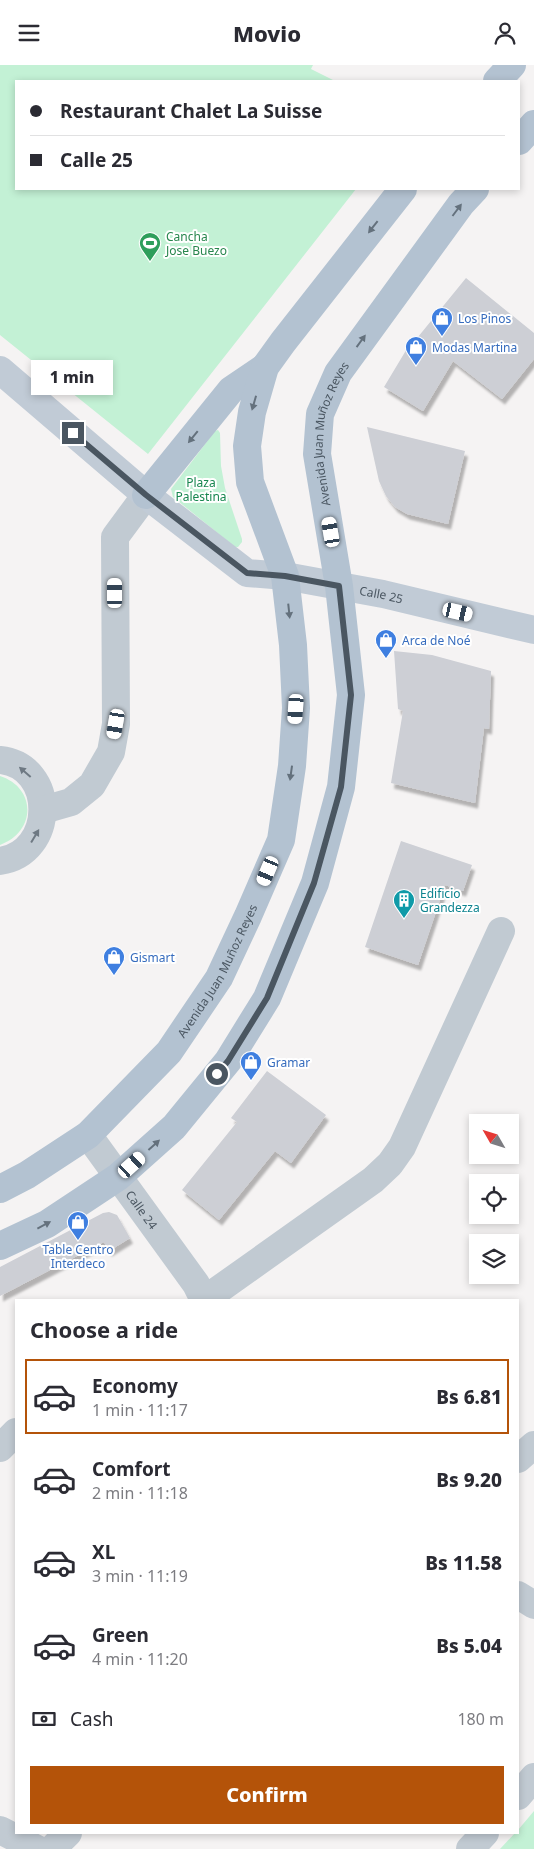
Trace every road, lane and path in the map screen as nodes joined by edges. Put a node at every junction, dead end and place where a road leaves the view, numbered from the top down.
1 (512, 65) edge
2 (498, 80) edge
3 (534, 124) edge
4 (520, 140) edge
5 (402, 190) edge
6 (474, 190) edge
7 (265, 367) junction
8 (0, 370) edge
9 (146, 495) junction
10 (285, 576) junction
11 (339, 586) junction
12 (534, 630) edge
13 (0, 760) edge
14 (43, 810) junction
15 (0, 861) edge
16 (501, 931) dead end
17 (88, 1135) junction
18 (118, 1177) junction
19 (0, 1189) edge
20 (0, 1246) edge
21 (204, 1299) edge
22 (205, 1299) edge
23 (15, 1433) edge
24 (534, 1445) edge
25 (0, 1448) edge
26 (519, 1458) edge
27 (519, 1596) edge
28 (534, 1605) edge
29 (534, 1777) edge
30 (519, 1795) edge
31 (0, 1831) edge
32 (67, 1834) edge
33 (484, 1834) edge
34 (37, 1849) edge
35 (52, 1849) edge
36 (470, 1849) edge

1 - 2 main road
3 - 4 main road
5 -> 7 main road, Avenida Juan Muñoz Reyes
11 -> 6 main road, Avenida Juan Muñoz Reyes
7 -> 9 main road
7 -> 10 main road, Avenida Juan Muñoz Reyes
8 - 9 street, Calle 25
9 - 10 street, Calle 25
9 - 14 street
10 - 11 street, Calle 25
10 -> 17 main road, Avenida Juan Muñoz Reyes
11 - 12 street, Calle 25
18 -> 11 main road, Avenida Juan Muñoz Reyes
14 -> 13 street
15 -> 14 street
16 - 22 street, Calle 24
17 - 18 street, Calle 24
17 - 19 main road, Avenida Juan Muñoz Reyes
20 -> 18 main road, Avenida Juan Muñoz Reyes
18 - 21 street, Calle 24
23 - 25 street
24 - 26 street
27 - 28 street
29 - 30 street
31 - 34 street
32 - 35 street
33 - 36 street

